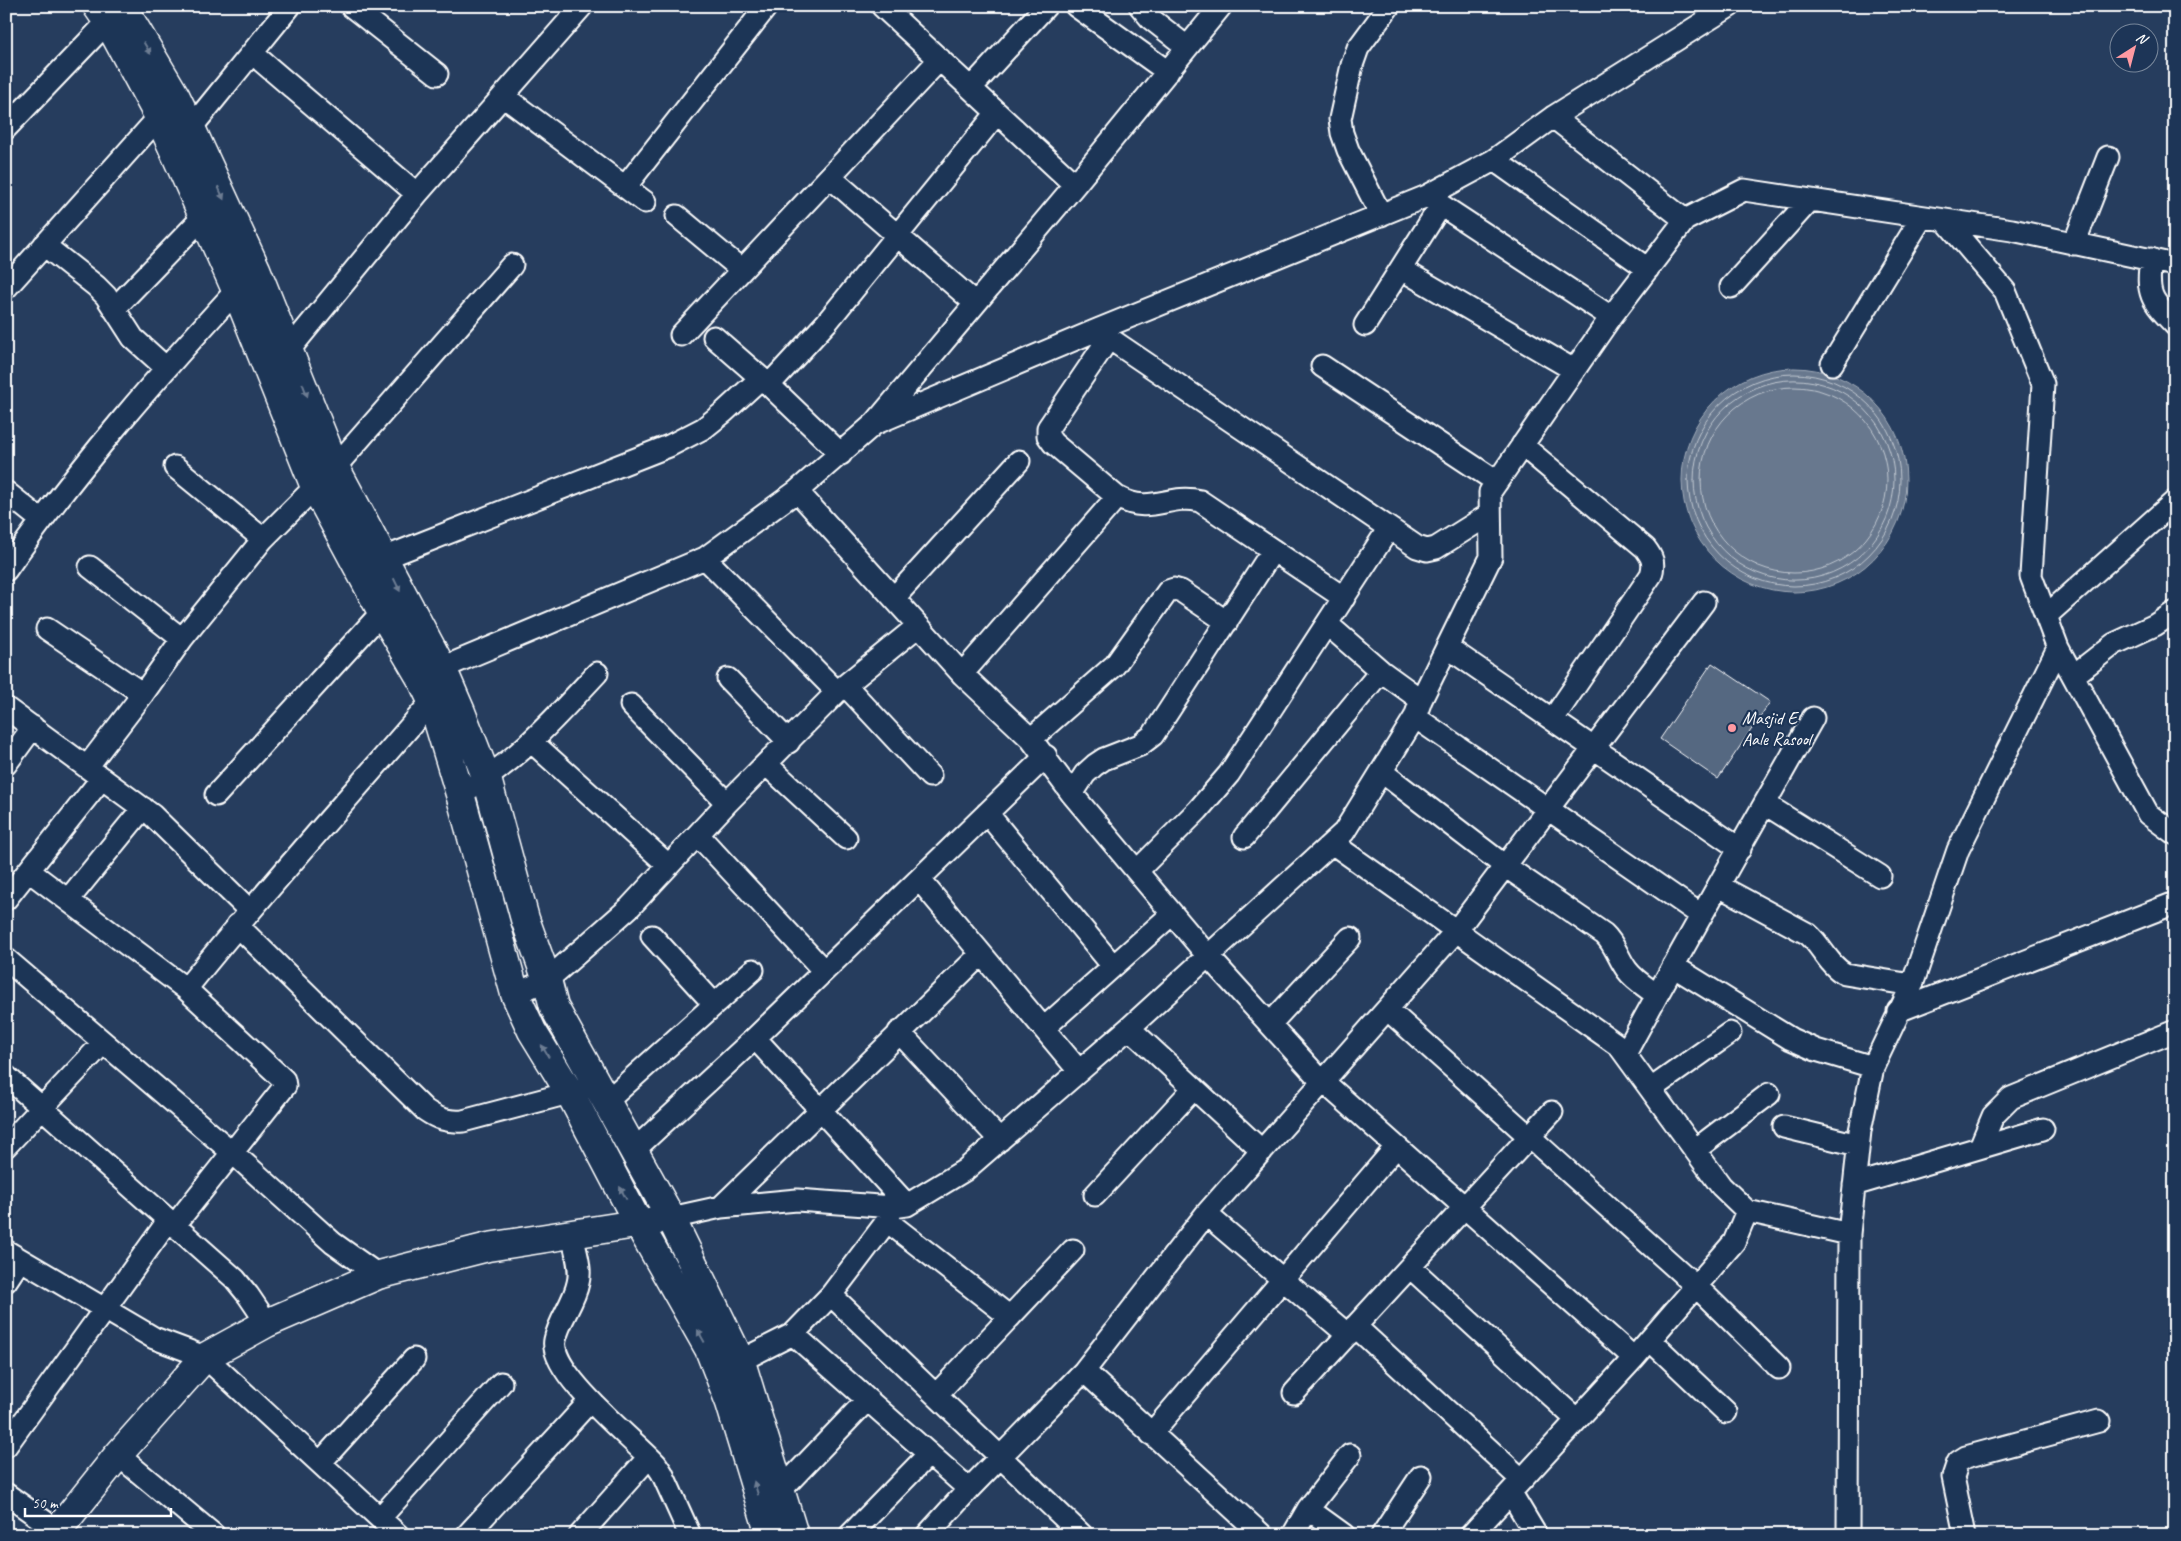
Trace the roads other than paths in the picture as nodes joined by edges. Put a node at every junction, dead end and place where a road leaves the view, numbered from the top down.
1 (290, 6) edge
2 (351, 6) edge
3 (582, 6) edge
4 (767, 6) edge
5 (882, 6) edge
6 (1046, 6) edge
7 (1076, 6) edge
8 (1140, 6) edge
9 (1221, 6) edge
10 (1388, 6) edge
11 (1730, 6) edge
12 (112, 10) edge
13 (1187, 47) junction
14 (252, 53) junction
15 (940, 59) junction
16 (1168, 72) junction
17 (437, 74) dead end
18 (971, 88) junction
19 (503, 96) junction
20 (176, 97) junction
21 (998, 113) junction
22 (1553, 117) junction
23 (159, 118) junction
24 (6, 128) edge
25 (192, 128) junction
26 (2108, 157) dead end
27 (1494, 160) junction
28 (830, 176) junction
29 (1075, 185) junction
30 (625, 187) junction
31 (417, 194) junction
32 (1810, 200) junction
33 (1434, 201) junction
34 (645, 202) dead end
35 (1381, 215) junction
36 (677, 216) dead end
37 (204, 217) junction
38 (1922, 217) junction
39 (1685, 220) junction
40 (1945, 220) junction
41 (898, 236) junction
42 (2074, 244) junction
43 (44, 245) junction
44 (2151, 259) junction
45 (512, 265) dead end
46 (2175, 265) edge
47 (256, 269) junction
48 (1401, 269) junction
49 (1648, 269) junction
50 (742, 270) junction
51 (1731, 287) dead end
52 (6, 288) edge
53 (236, 290) junction
54 (975, 303) junction
55 (114, 309) junction
56 (1611, 317) junction
57 (2175, 325) edge
58 (1365, 326) dead end
59 (1103, 334) junction
60 (681, 336) dead end
61 (714, 337) dead end
62 (290, 350) junction
63 (1832, 364) dead end
64 (1322, 366) dead end
65 (165, 367) junction
66 (1574, 370) junction
67 (765, 381) junction
68 (874, 424) junction
69 (1522, 445) junction
70 (841, 454) junction
71 (1020, 462) dead end
72 (175, 467) dead end
73 (335, 467) junction
74 (1497, 482) junction
75 (315, 487) junction
76 (6, 492) edge
77 (797, 492) junction
78 (1117, 497) junction
79 (2175, 501) edge
80 (1490, 514) junction
81 (41, 520) junction
82 (1390, 528) junction
83 (263, 538) junction
84 (1273, 550) junction
85 (384, 558) junction
86 (705, 558) junction
87 (90, 567) dead end
88 (6, 570) edge
89 (360, 571) junction
90 (894, 598) junction
91 (1344, 598) junction
92 (1704, 602) dead end
93 (382, 612) junction
94 (2175, 612) edge
95 (2046, 616) junction
96 (1227, 622) junction
97 (1327, 624) junction
98 (918, 626) junction
99 (47, 629) dead end
100 (182, 639) junction
101 (1447, 647) junction
102 (2058, 648) junction
103 (1381, 671) junction
104 (597, 673) dead end
105 (962, 674) junction
106 (2073, 676) junction
107 (728, 679) dead end
108 (433, 684) junction
109 (841, 689) junction
110 (143, 694) junction
111 (631, 705) dead end
112 (6, 708) edge
113 (1418, 708) junction
114 (1813, 718) dead end
115 (1553, 719) junction
116 (33, 727) junction
117 (1032, 739) junction
118 (532, 742) junction
119 (789, 742) junction
120 (1595, 749) junction
121 (1046, 756) junction
122 (6, 764) edge
123 (766, 764) junction
124 (1382, 772) junction
125 (94, 773) junction
126 (930, 776) dead end
127 (487, 780) junction
128 (460, 794) junction
129 (1072, 794) junction
130 (216, 795) dead end
131 (728, 803) junction
132 (1765, 804) junction
133 (143, 808) junction
134 (1549, 810) junction
135 (987, 813) junction
136 (2175, 834) edge
137 (698, 835) junction
138 (1244, 837) dead end
139 (846, 838) dead end
140 (1332, 843) junction
141 (1740, 849) junction
142 (668, 865) junction
143 (1505, 866) junction
144 (28, 871) junction
145 (1136, 871) junction
146 (1880, 876) dead end
147 (919, 879) junction
148 (1719, 886) junction
149 (6, 898) edge
150 (68, 900) junction
151 (2175, 903) edge
152 (1172, 914) junction
153 (1701, 915) junction
154 (243, 917) junction
155 (1456, 931) junction
156 (652, 936) dead end
157 (1350, 938) dead end
158 (981, 954) junction
159 (1207, 955) junction
160 (6, 958) edge
161 (1113, 966) junction
162 (1673, 966) junction
163 (753, 970) dead end
164 (824, 971) junction
165 (547, 980) junction
166 (1912, 985) junction
167 (186, 989) junction
168 (515, 994) junction
169 (1657, 995) junction
170 (714, 1004) junction
171 (1387, 1009) junction
172 (1898, 1011) junction
173 (1270, 1024) junction
174 (1044, 1028) junction
175 (1130, 1028) junction
176 (2175, 1031) edge
177 (899, 1032) junction
178 (1730, 1033) dead end
179 (755, 1038) junction
180 (103, 1043) junction
181 (1626, 1054) junction
182 (1873, 1067) junction
183 (1079, 1071) junction
184 (6, 1076) edge
185 (1324, 1082) junction
186 (1194, 1088) junction
187 (1651, 1089) junction
188 (601, 1093) junction
189 (570, 1094) junction
190 (1769, 1094) dead end
191 (43, 1106) junction
192 (820, 1110) junction
193 (1552, 1112) dead end
194 (1784, 1127) dead end
195 (2043, 1129) dead end
196 (1530, 1136) junction
197 (1000, 1140) junction
198 (1858, 1145) junction
199 (6, 1146) edge
200 (1396, 1147) junction
201 (1980, 1148) junction
202 (1695, 1150) junction
203 (633, 1151) junction
204 (1262, 1151) junction
205 (233, 1153) junction
206 (1854, 1185) junction
207 (1095, 1195) dead end
208 (721, 1207) junction
209 (1465, 1207) junction
210 (896, 1211) junction
211 (1747, 1211) junction
212 (1206, 1214) junction
213 (671, 1218) junction
214 (171, 1224) junction
215 (638, 1224) junction
216 (572, 1234) junction
217 (1849, 1234) junction
218 (1073, 1250) dead end
219 (13, 1255) edge
220 (1410, 1267) junction
221 (378, 1275) junction
222 (1283, 1280) junction
223 (6, 1281) edge
224 (1696, 1286) junction
225 (830, 1295) junction
226 (104, 1308) junction
227 (1010, 1317) junction
228 (267, 1323) junction
229 (1352, 1331) junction
230 (794, 1334) junction
231 (1650, 1340) junction
232 (205, 1357) junction
233 (1634, 1358) junction
234 (414, 1360) dead end
235 (730, 1366) junction
236 (1778, 1368) dead end
237 (1084, 1372) junction
238 (501, 1383) dead end
239 (1294, 1393) dead end
240 (936, 1395) junction
241 (867, 1400) junction
242 (590, 1401) junction
243 (1726, 1412) dead end
244 (1577, 1420) junction
245 (2099, 1421) dead end
246 (1151, 1434) junction
247 (6, 1446) edge
248 (929, 1454) junction
249 (118, 1455) junction
250 (1350, 1455) dead end
251 (1001, 1456) junction
252 (650, 1457) junction
253 (320, 1463) junction
254 (1421, 1476) dead end
255 (1516, 1486) junction
256 (969, 1489) junction
257 (780, 1491) junction
258 (6, 1494) edge
259 (1308, 1509) junction
260 (380, 1518) junction
261 (203, 1531) edge
262 (56, 1533) edge
263 (1081, 1534) edge
264 (398, 1535) edge
265 (467, 1535) edge
266 (580, 1535) edge
267 (690, 1535) edge
268 (770, 1535) edge
269 (794, 1535) edge
270 (850, 1535) edge
271 (928, 1535) edge
272 (1262, 1535) edge
273 (1292, 1535) edge
274 (1344, 1535) edge
275 (1382, 1535) edge
276 (1471, 1535) edge
277 (1536, 1535) edge
278 (1848, 1535) edge
279 (1965, 1535) edge

1 - 14 street
2 - 17 street
3 - 19 street
4 - 30 street
5 - 15 street
6 - 18 street
7 - 16 street
8 - 13 street
9 - 13 street
10 - 35 street
11 - 22 street
12 -> 20 street
12 - 23 street
12 - 24 street
13 - 16 street
14 - 25 street
14 - 31 street
15 - 18 street
15 - 28 street
16 - 29 street
18 - 21 street
19 - 30 street
19 - 31 street
20 - 23 street
20 - 25 street
21 - 29 street
21 - 41 street
22 - 27 street
22 - 39 street
23 - 37 street
23 - 43 street
25 -> 47 street
26 - 42 street
27 - 33 street
27 - 49 street
28 - 41 street
28 - 50 street
29 - 54 street
30 - 34 street
31 - 62 street
32 - 38 street
32 - 39 street
32 - 51 street
33 - 35 street
33 - 48 street
33 - 56 street
35 - 59 street
36 - 50 street
37 - 53 street
37 - 55 street
38 - 40 street
38 - 63 street
39 - 49 street
40 - 42 street
40 - 95 street
41 - 54 street
41 - 67 street
42 - 44 street
43 - 52 street
43 - 55 street
44 - 46 street
44 - 57 street
45 - 73 street
47 - 53 street
47 - 62 street
48 - 58 street
48 - 66 street
49 - 56 street
50 - 60 street
53 - 65 street
53 - 75 street
54 - 68 street
55 - 65 street
56 - 66 street
59 - 68 street
59 - 78 street
59 - 82 street
61 - 67 street
62 -> 73 street
64 - 74 street
65 - 81 street
66 - 69 street
67 - 70 street
67 - 85 street
68 - 70 street
69 - 74 street
69 - 115 street
70 - 77 street
71 - 90 street
72 - 83 street
73 - 75 street
73 - 85 street
74 - 80 street
75 - 83 street
75 - 89 street
76 - 81 street
77 - 86 street
77 - 90 street
78 - 84 street
78 - 105 street
79 - 95 street
80 - 82 street
80 - 101 street
81 - 88 street
82 - 91 street
83 - 100 street
84 - 91 street
84 - 96 street
85 - 89 street
85 -> 108 street
86 - 108 street
86 - 109 street
87 - 100 street
89 - 93 street
90 - 98 street
91 - 97 street
92 - 120 street
93 - 108 street
93 - 130 street
94 - 106 street
95 - 102 street
96 - 117 street
96 - 129 street
97 - 103 street
97 - 145 street
98 - 105 street
98 - 109 street
99 - 110 street
100 - 110 street
101 - 113 street
101 - 115 street
102 - 106 street
102 - 166 street
103 - 113 street
103 - 138 street
104 - 118 street
105 - 117 street
106 - 136 street
107 - 119 street
108 - 127 street
108 - 128 street
108 - 154 street
109 - 119 street
109 - 126 street
110 - 125 street
111 - 131 street
112 - 116 street
113 - 124 street
113 - 134 street
114 - 132 street
115 - 120 street
116 - 122 street
116 - 125 street
117 - 121 street
118 - 127 street
118 - 142 street
119 - 123 street
120 - 134 street
120 - 141 street
121 - 129 street
121 - 135 street
123 - 131 street
123 - 139 street
124 - 140 street
124 - 143 street
125 - 133 street
125 - 144 street
127 - 128 street
127 - 165 street
128 - 168 street
129 - 145 street
131 - 137 street
132 - 141 street
132 - 146 street
133 - 150 street
133 - 154 street
134 - 143 street
134 - 153 street
135 - 147 street
135 - 161 street
137 - 142 street
137 - 164 street
140 - 155 street
140 - 159 street
141 - 148 street
142 - 165 street
143 - 155 street
143 - 169 street
144 - 149 street
144 - 150 street
145 - 152 street
147 - 158 street
147 - 164 street
148 - 153 street
148 - 166 street
150 - 167 street
151 - 172 street
152 - 159 street
152 - 161 street
153 - 162 street
154 - 167 street
154 - 189 street
155 - 171 street
155 - 181 street
156 - 170 street
157 - 173 street
158 - 174 street
158 - 177 street
159 - 173 street
159 - 175 street
160 - 180 street
161 - 174 street
162 - 169 street
162 - 182 street
163 - 170 street
164 - 179 street
165 - 168 street
165 - 188 street
166 - 172 street
167 - 205 street
189 -> 168 street
169 - 181 street
170 - 188 street
171 - 185 street
171 - 196 street
172 - 182 street
173 - 185 street
174 - 183 street
175 - 183 street
175 - 186 street
176 - 201 street
177 - 192 street
177 - 197 street
178 - 187 street
179 - 192 street
179 - 203 street
180 - 191 street
180 - 205 street
181 - 187 street
182 - 198 street
183 - 197 street
184 - 191 street
185 - 200 street
185 - 204 street
186 - 204 street
186 - 207 street
187 - 202 street
188 - 189 street
188 - 203 street
215 -> 189 street
190 - 202 street
191 - 199 street
191 - 214 street
192 - 208 street
192 - 210 street
193 - 196 street
194 - 198 street
195 - 201 street
196 - 209 street
196 - 224 street
197 - 210 street
198 - 206 street
200 - 209 street
200 - 222 street
201 - 206 street
202 - 211 street
203 - 213 street
204 - 212 street
205 - 214 street
205 - 221 street
206 - 217 street
208 - 210 street
208 - 213 street
209 - 220 street
209 - 233 street
210 - 225 street
210 - 227 street
211 - 217 street
211 - 224 street
212 - 222 street
212 - 237 street
213 - 215 street
213 - 235 street
214 - 226 street
214 - 228 street
215 - 216 street
235 -> 215 street
216 - 221 street
216 - 242 street
217 - 278 street
218 - 227 street
219 - 223 street
219 - 226 street
220 - 229 street
220 - 244 street
221 - 228 street
222 - 229 street
222 - 246 street
224 - 231 street
224 - 236 street
225 - 230 street
225 - 240 street
226 - 232 street
226 - 247 street
227 - 240 street
228 - 232 street
229 - 239 street
229 - 255 street
230 - 235 street
230 - 241 street
231 - 233 street
231 - 243 street
232 - 249 street
232 - 253 street
233 - 244 street
234 - 253 street
235 - 257 street
268 -> 235 street
237 - 246 street
237 - 251 street
238 - 260 street
240 - 251 street
241 - 248 street
241 - 257 street
242 - 252 street
242 - 265 street
244 - 255 street
245 - 279 street
246 - 272 street
248 - 256 street
248 - 270 street
249 - 261 street
249 - 262 street
250 - 259 street
251 - 256 street
251 - 263 street
252 - 266 street
252 - 267 street
253 - 260 street
254 - 275 street
255 - 276 street
255 - 277 street
256 - 271 street
257 - 269 street
258 - 262 street
259 - 273 street
259 - 274 street
260 - 264 street

